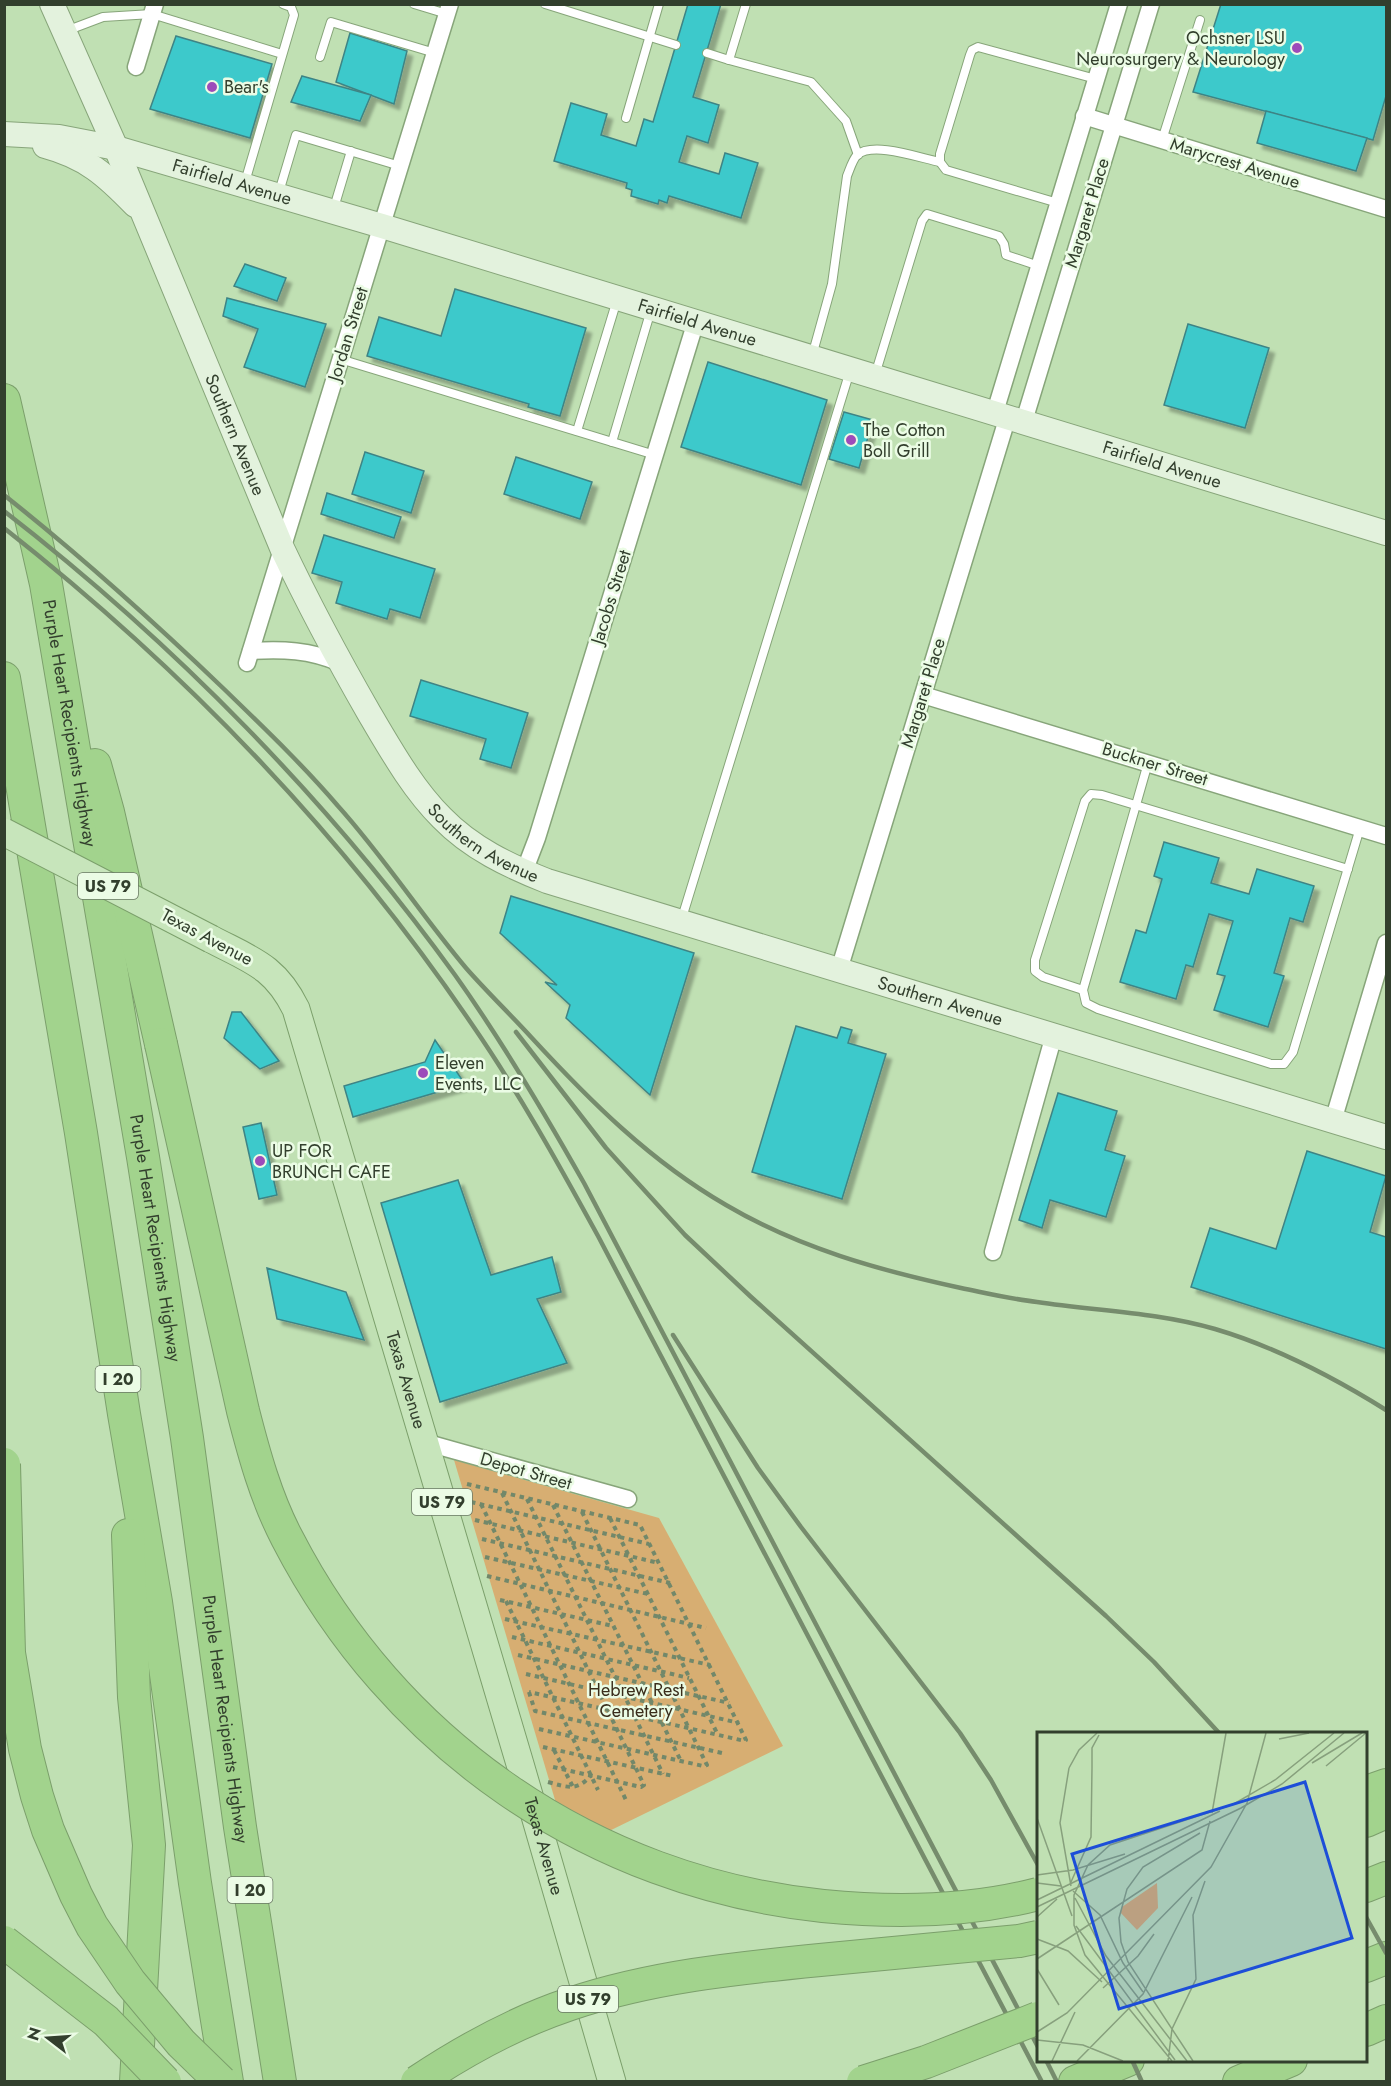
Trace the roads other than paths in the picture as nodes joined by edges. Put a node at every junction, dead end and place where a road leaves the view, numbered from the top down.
1 (52, 4) edge
2 (283, 4) edge
3 (414, 4) edge
4 (544, 4) edge
5 (659, 4) edge
6 (746, 4) edge
7 (1119, 4) edge
8 (1150, 4) edge
9 (153, 9) edge
10 (448, 9) edge
11 (1200, 20) dead end
12 (64, 32) junction
13 (650, 37) junction
14 (676, 45) dead end
15 (435, 53) junction
16 (706, 53) dead end
17 (282, 54) junction
18 (320, 57) dead end
19 (729, 60) junction
20 (136, 67) dead end
21 (1096, 79) junction
22 (1084, 116) junction
23 (626, 118) dead end
24 (1114, 125) junction
25 (4, 135) edge
26 (1162, 140) junction
27 (116, 148) junction
28 (351, 151) junction
29 (858, 155) junction
30 (940, 162) junction
31 (400, 166) junction
32 (244, 186) junction
33 (278, 196) junction
34 (1058, 203) junction
35 (1386, 209) edge
36 (333, 212) junction
37 (143, 213) junction
38 (382, 226) junction
39 (1039, 266) junction
40 (618, 297) junction
41 (652, 308) junction
42 (696, 321) junction
43 (812, 356) junction
44 (340, 359) junction
45 (851, 368) junction
46 (875, 375) junction
47 (4, 400) edge
48 (1009, 416) junction
49 (578, 431) junction
50 (612, 442) junction
51 (655, 455) junction
52 (1386, 532) edge
53 (282, 548) junction
54 (46, 584) junction
55 (340, 663) junction
56 (4, 678) edge
57 (923, 695) junction
58 (1148, 762) junction
59 (1136, 805) junction
60 (1360, 828) junction
61 (4, 832) edge
62 (1386, 836) edge
63 (1348, 869) junction
64 (524, 872) junction
65 (681, 921) junction
66 (1386, 944) edge
67 (839, 970) junction
68 (1083, 990) junction
69 (1054, 1035) junction
70 (1333, 1121) junction
71 (1386, 1137) edge
72 (993, 1252) dead end
73 (124, 1414) junction
74 (424, 1442) junction
75 (4, 1464) edge
76 (628, 1499) dead end
77 (1386, 1785) edge
78 (1367, 1791) edge
79 (1386, 1812) edge
80 (1367, 1820) edge
81 (1386, 1878) edge
82 (1367, 1885) edge
83 (1037, 1894) edge
84 (1037, 1937) edge
85 (4, 1942) edge
86 (1386, 1958) edge
87 (1367, 1965) edge
88 (1037, 2018) edge
89 (1386, 2021) edge
90 (1367, 2029) edge
91 (1125, 2062) edge
92 (1289, 2062) edge
93 (1305, 2062) edge
94 (280, 2073) edge
95 (136, 2082) edge
96 (165, 2082) edge
97 (221, 2082) edge
98 (226, 2082) edge
99 (417, 2082) edge
100 (612, 2082) edge
101 (863, 2082) edge
102 (1075, 2082) edge
103 (1239, 2082) edge
104 (1269, 2082) edge

1 - 12 street, Southern Avenue
2 - 17 lane
3 - 10 lane
4 - 13 lane
5 - 13 lane
6 - 19 lane
7 - 21 street, Margaret Place
8 - 24 street, Margaret Place
9 - 12 lane
9 - 17 lane
9 - 20 street
10 - 15 street, Jordan Street
11 - 26 lane
12 - 27 street, Southern Avenue
13 - 14 lane
13 - 23 lane
15 - 18 lane
15 - 31 street, Jordan Street
16 - 19 lane
17 - 32 lane
19 - 29 lane
21 - 22 street, Margaret Place
21 - 30 lane
22 - 24 street, Marycrest Avenue
22 - 34 street, Margaret Place
24 - 26 street, Marycrest Avenue
24 - 48 street, Margaret Place
25 - 27 street, Fairfield Avenue
25 - 37 street
26 - 35 street, Marycrest Avenue
27 - 32 street, Fairfield Avenue
27 - 37 street, Southern Avenue
28 - 31 lane
28 - 33 lane
28 - 36 lane
29 - 30 lane
29 - 43 lane
30 - 34 lane
31 - 38 street, Jordan Street
32 - 33 street, Fairfield Avenue
33 - 36 street, Fairfield Avenue
34 - 39 street, Margaret Place
36 - 38 street, Fairfield Avenue
37 - 53 street, Southern Avenue
38 - 40 street, Fairfield Avenue
38 - 44 street, Jordan Street
39 - 46 lane
39 - 48 street, Margaret Place
40 - 41 street, Fairfield Avenue
40 - 49 lane
41 - 42 street, Fairfield Avenue
41 - 50 lane
42 - 43 street, Fairfield Avenue
42 - 51 street, Jacobs Street
43 - 45 street, Fairfield Avenue
44 - 49 lane
44 - 53 street, Jordan Street
45 - 46 street, Fairfield Avenue
45 - 65 lane
46 - 48 street, Fairfield Avenue
47 - 54 highway, Purple Heart Recipients Highway / I 20
48 - 52 street, Fairfield Avenue
48 - 57 street, Margaret Place
49 - 50 lane
50 - 51 lane
51 - 64 street, Jacobs Street
53 - 55 street, Southern Avenue
53 - 55 street, Jordan Street
54 - 83 highway, bridge
54 - 94 highway, Purple Heart Recipients Highway / I 20
55 - 64 street, Southern Avenue
56 - 73 highway, I 20
57 - 58 street, Buckner Street
57 - 67 street, Margaret Place
58 - 59 lane
58 - 60 street, Buckner Street
59 - 63 lane
59 - 68 lane
59 - 68 lane
60 - 62 street, Buckner Street
60 - 63 lane
61 - 74 main road, Texas Avenue / US 79, bridge
63 - 68 lane
64 - 65 street, Southern Avenue
65 - 67 street, Southern Avenue
66 - 70 street
67 - 69 street, Southern Avenue
69 - 70 street, Southern Avenue
69 - 72 street
70 - 71 street, Southern Avenue
73 - 95 highway
73 - 98 highway, I 20
74 - 76 street, Depot Street
74 - 100 main road, Texas Avenue / US 79
75 - 97 highway, bridge
77 - 78 highway
79 - 80 highway
81 - 82 highway
84 - 99 highway, bridge
85 - 96 highway, bridge
86 - 87 highway
88 - 101 highway, bridge
89 - 90 highway
91 - 102 highway
92 - 103 highway
93 - 104 highway

